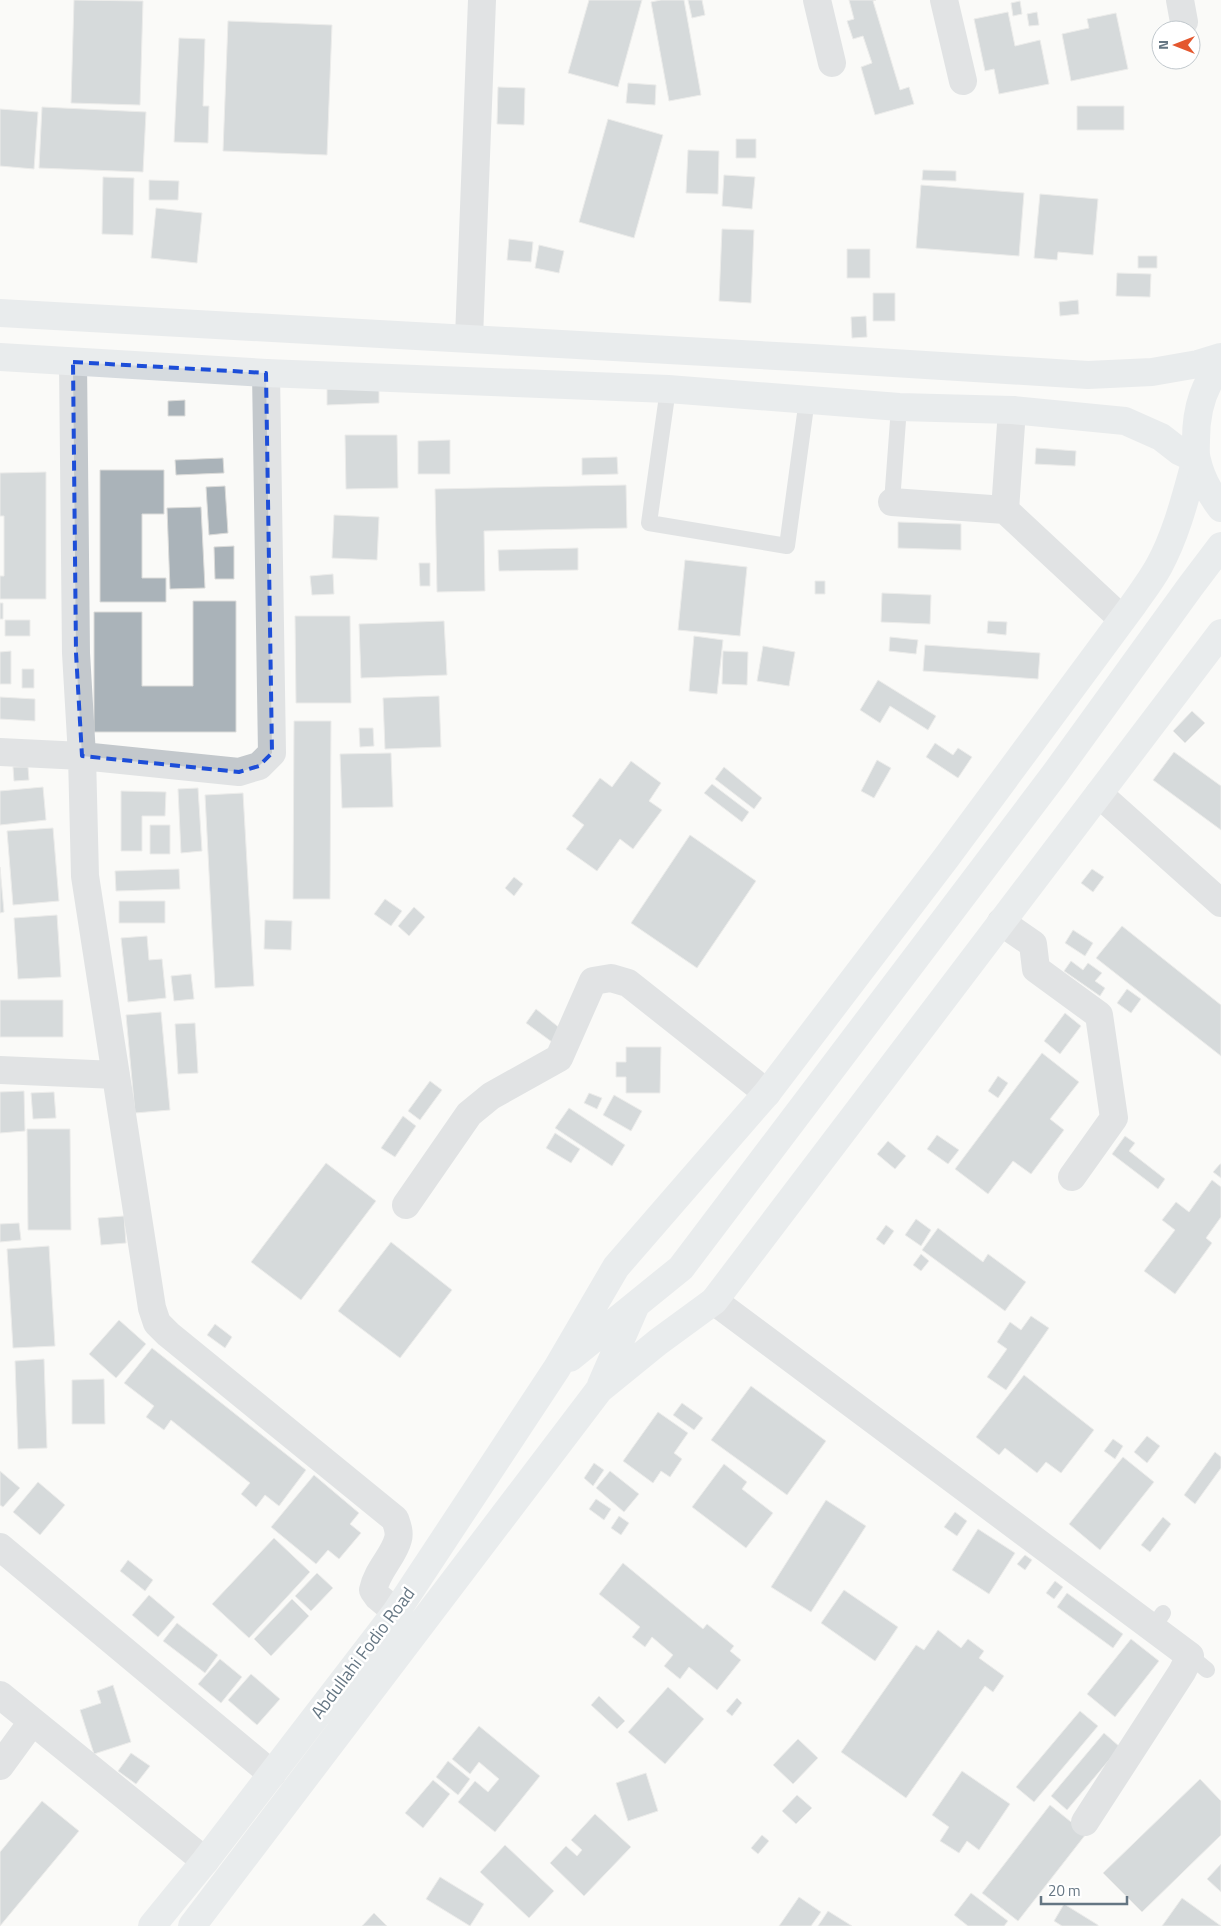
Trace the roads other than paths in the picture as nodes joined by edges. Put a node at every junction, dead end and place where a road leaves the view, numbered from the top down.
1 (482, 0) edge
2 (817, 0) edge
3 (944, 0) edge
4 (832, 63) dead end
5 (963, 81) dead end
6 (0, 313) edge
7 (469, 338) junction
8 (0, 357) edge
9 (1221, 357) edge
10 (74, 362) junction
11 (1221, 365) edge
12 (266, 373) junction
13 (668, 390) junction
14 (807, 399) junction
15 (899, 407) junction
16 (1012, 410) junction
17 (1196, 459) junction
18 (892, 502) joint
19 (1221, 508) edge
20 (1005, 510) junction
21 (1221, 546) edge
22 (1122, 619) junction
23 (1221, 632) edge
24 (0, 752) edge
25 (82, 756) junction
26 (1099, 794) junction
27 (1221, 903) edge
28 (1001, 922) junction
29 (0, 1070) edge
30 (116, 1074) junction
31 (768, 1093) junction
32 (1072, 1177) dead end
33 (406, 1205) dead end
34 (714, 1300) junction
35 (637, 1304) junction
36 (557, 1368) junction
37 (599, 1390) junction
38 (0, 1547) edge
39 (396, 1612) junction
40 (0, 1695) edge
41 (32, 1722) junction
42 (0, 1766) edge
43 (272, 1774) junction
44 (1085, 1822) dead end
45 (205, 1861) junction
46 (152, 1926) edge
47 (192, 1926) edge

1 - 7 street
2 - 4 street
3 - 5 street
6 - 7 main road
7 - 9 main road
8 - 10 main road
10 - 12 main road
10 - 25 street
11 - 17 main road
12 - 13 main road
12 - 25 street
13 - 14 main road
13 - 14 lane
14 - 15 main road
15 - 16 main road
15 - 18 lane
16 - 17 main road
16 - 20 street
17 - 19 main road
17 - 22 main road
18 - 20 street
20 - 22 street
21 - 35 main road
22 - 31 main road
23 - 26 main road
24 - 25 street
25 - 30 street
26 - 27 street
26 - 28 main road
28 - 32 street
28 - 34 main road
29 - 30 street
30 - 39 street
31 - 33 street
31 - 36 main road
34 - 37 main road
34 - 44 street
35 - 36 main road
35 - 37 main road
36 - 39 main road, Abdullahi Fodio Road
37 - 47 main road, Abdullahi Fodio Road
38 - 43 street
39 - 43 main road, Abdullahi Fodio Road
40 - 41 street
41 - 42 street
41 - 45 street
43 - 45 main road, Abdullahi Fodio Road
45 - 46 main road, Abdullahi Fodio Road

